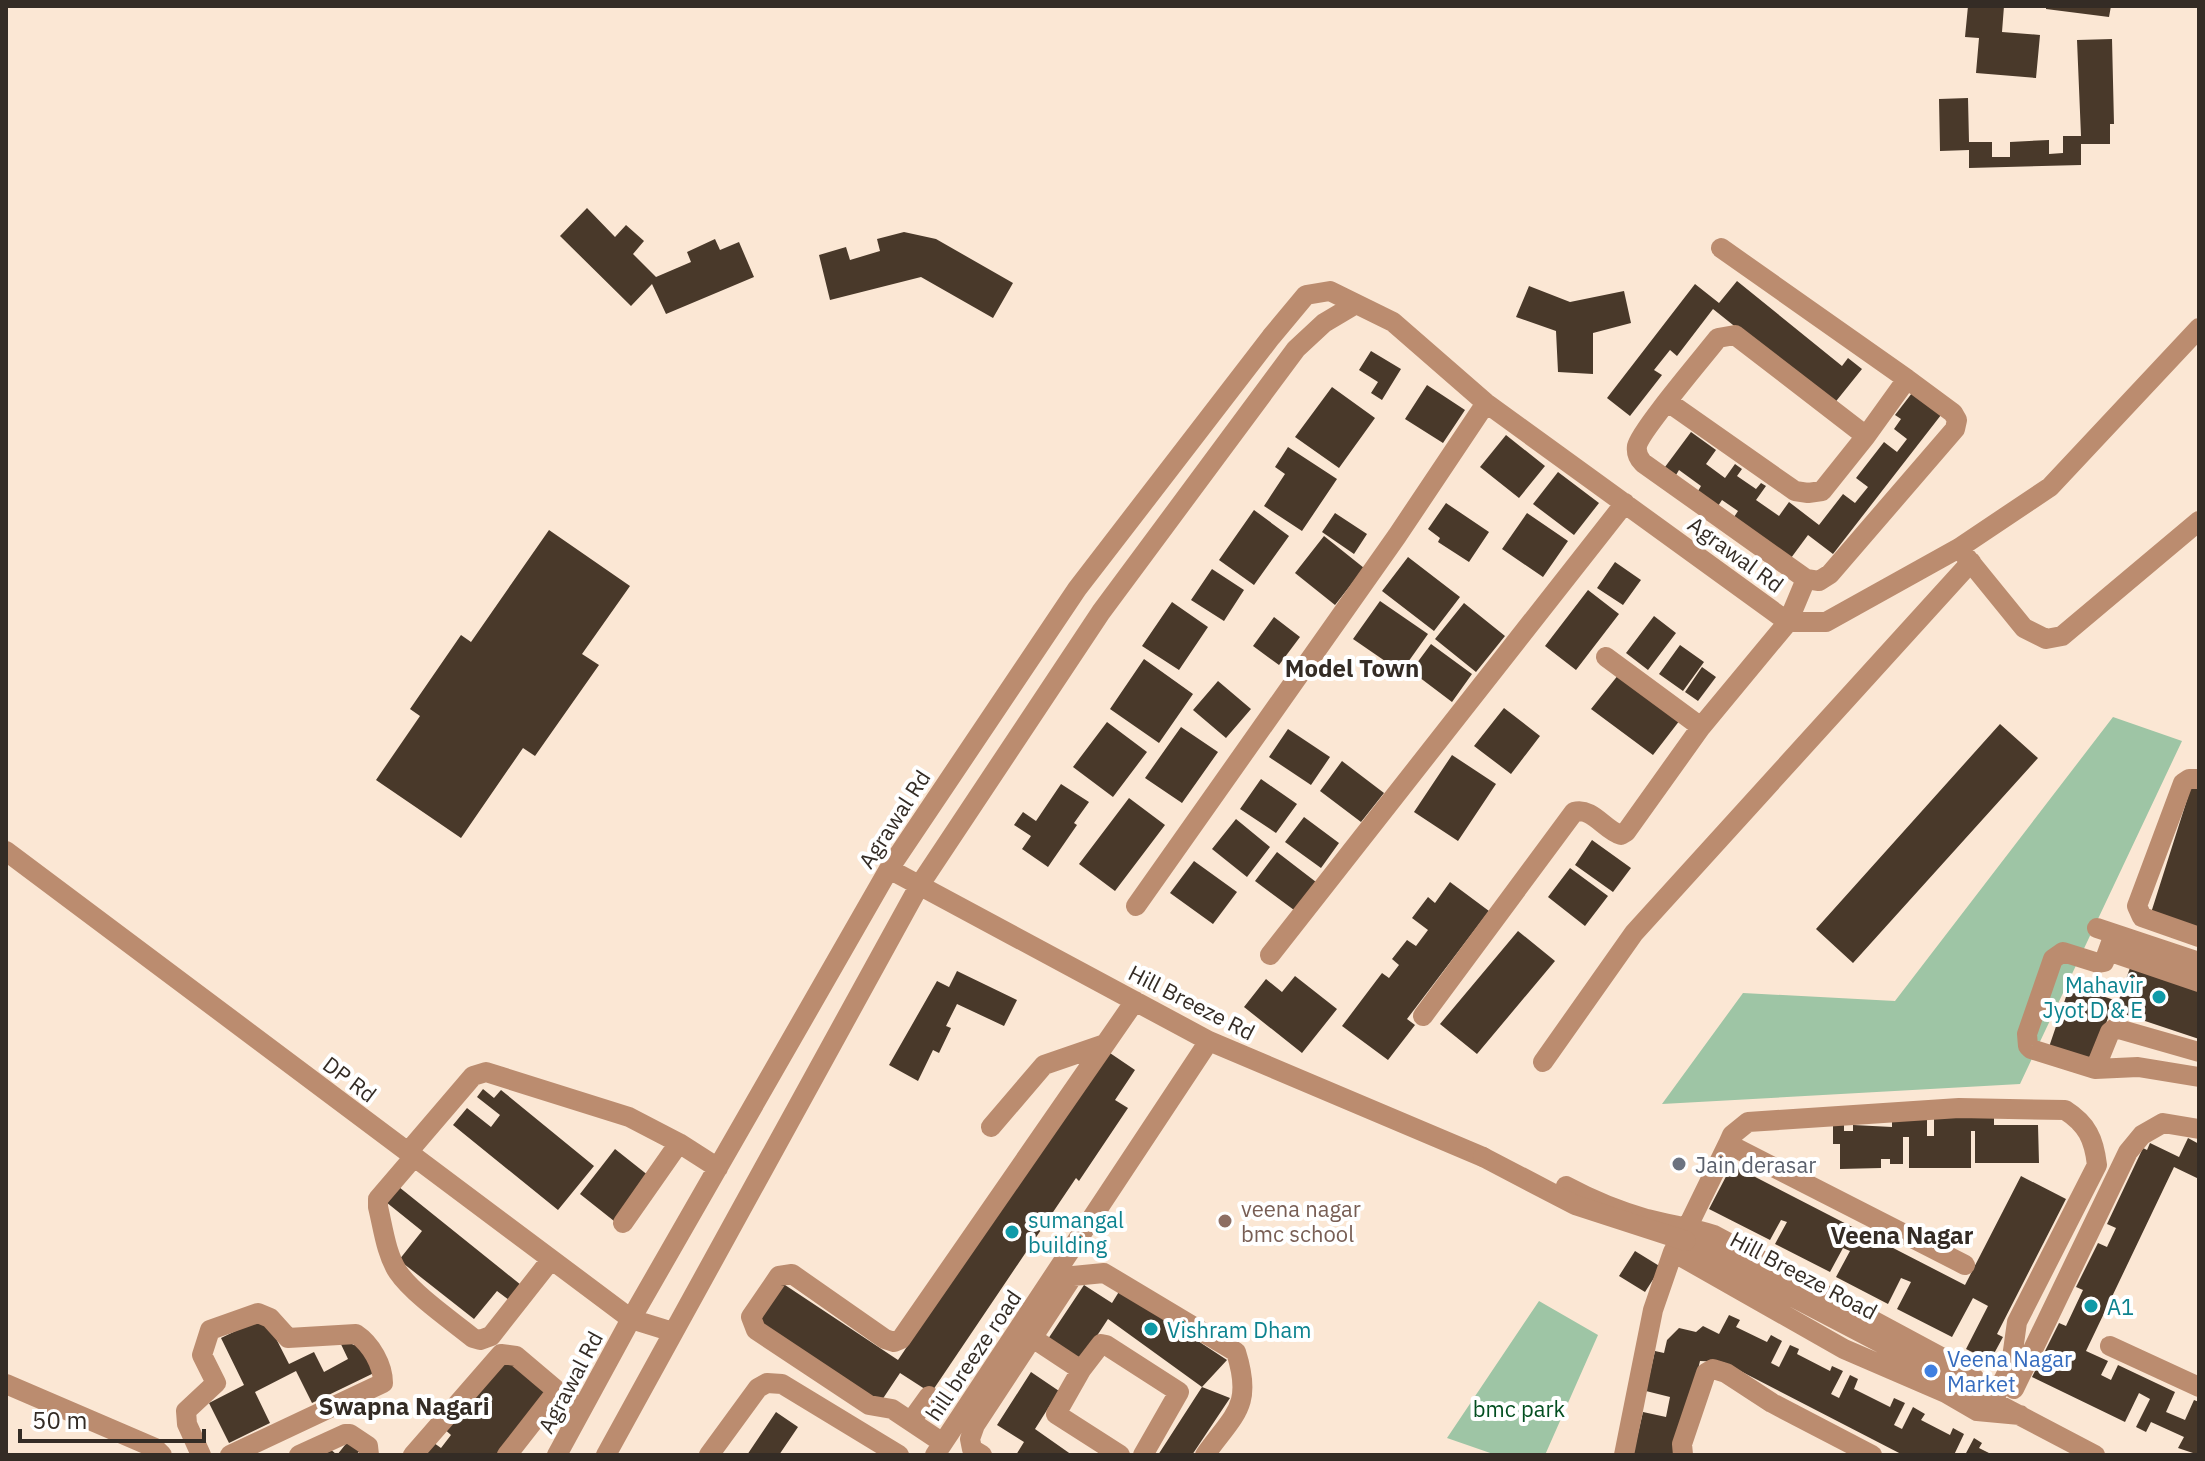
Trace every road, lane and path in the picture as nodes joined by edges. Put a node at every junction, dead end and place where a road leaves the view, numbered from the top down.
1 (1721, 248) dead end
2 (1356, 304) junction
3 (2199, 328) edge
4 (1907, 379) junction
5 (1668, 402) junction
6 (1486, 403) junction
7 (1866, 436) junction
8 (1625, 503) junction
9 (2199, 521) edge
10 (1965, 555) junction
11 (1806, 579) junction
12 (1788, 622) junction
13 (1606, 657) dead end
14 (1701, 727) junction
15 (2199, 779) edge
16 (6, 851) edge
17 (889, 869) junction
18 (919, 886) junction
19 (1136, 906) dead end
20 (2199, 937) edge
21 (2107, 938) junction
22 (1270, 955) dead end
23 (2199, 962) edge
24 (2199, 982) edge
25 (1135, 1001) junction
26 (1423, 1016) dead end
27 (1209, 1041) junction
28 (1105, 1044) junction
29 (2199, 1052) edge
30 (1543, 1062) dead end
31 (2095, 1069) junction
32 (2199, 1077) edge
33 (991, 1127) dead end
34 (2199, 1129) edge
35 (679, 1143) junction
36 (1728, 1144) junction
37 (411, 1154) junction
38 (1483, 1157) joint
39 (718, 1168) junction
40 (1566, 1186) dead end
41 (623, 1223) dead end
42 (1682, 1240) junction
43 (550, 1261) junction
44 (1965, 1265) dead end
45 (631, 1319) junction
46 (673, 1332) junction
47 (1025, 1333) junction
48 (2110, 1346) dead end
49 (1081, 1370) junction
50 (6, 1384) edge
51 (2199, 1387) edge
52 (557, 1391) junction
53 (929, 1396) dead end
54 (2006, 1408) junction
55 (581, 1411) junction
56 (911, 1421) junction
57 (939, 1449) edge
58 (162, 1455) edge
59 (201, 1455) edge
60 (230, 1455) edge
61 (299, 1455) edge
62 (369, 1455) edge
63 (413, 1455) edge
64 (507, 1455) edge
65 (557, 1455) edge
66 (606, 1455) edge
67 (709, 1455) edge
68 (899, 1455) edge
69 (982, 1455) edge
70 (1120, 1455) edge
71 (1143, 1455) edge
72 (1205, 1455) edge
73 (1624, 1455) edge
74 (1683, 1455) edge
75 (1872, 1455) edge
76 (2095, 1455) edge

1 - 4 street
2 - 6 street, Agrawal Rd
2 - 17 street, Agrawal Rd
2 - 18 street
3 - 10 street, Agrawal Rd
4 - 7 street
4 - 11 street
5 - 7 street
5 - 7 street
5 - 11 street
6 - 8 street, Agrawal Rd
6 - 19 street
8 - 12 street, Agrawal Rd
8 - 22 street
9 - 10 street
10 - 12 street, Agrawal Rd
10 - 30 street
11 - 12 street
12 - 14 street
13 - 14 street
14 - 26 street
15 - 20 street
16 - 37 street, DP Rd
17 - 18 street, Hill Breeze Rd
17 - 39 street, Agrawal Rd
18 - 25 street, Hill Breeze Rd
18 - 46 street
21 - 23 street
21 - 24 street
21 - 31 street
25 - 27 street, Hill Breeze Rd
25 - 28 street
27 - 38 street, Hill Breeze Rd
27 - 47 street, hill breeze road
28 - 33 street
28 - 56 street
29 - 31 street
31 - 32 street
34 - 54 street
35 - 37 street
35 - 39 street
35 - 41 street
36 - 42 street
36 - 44 street
36 - 54 street
37 - 43 street, DP Rd
37 - 43 street
38 - 42 street, Hill Breeze Road, bridge
39 - 45 street, Agrawal Rd
40 - 42 street
42 - 54 street, Hill Breeze Road
42 - 54 street
42 - 73 street
43 - 45 street, DP Rd
45 - 46 street, DP Rd
45 - 55 street, Agrawal Rd
46 - 66 street
47 - 49 street
47 - 57 street, hill breeze road
47 - 69 street
47 - 72 street
48 - 51 street
49 - 70 street
49 - 71 street
50 - 58 street
52 - 55 street
52 - 63 street
52 - 64 street
53 - 56 street
54 - 76 street, Hill Breeze Road
55 - 65 street, Agrawal Rd
56 - 57 street
59 - 60 street
61 - 62 street
67 - 68 street
74 - 75 street

